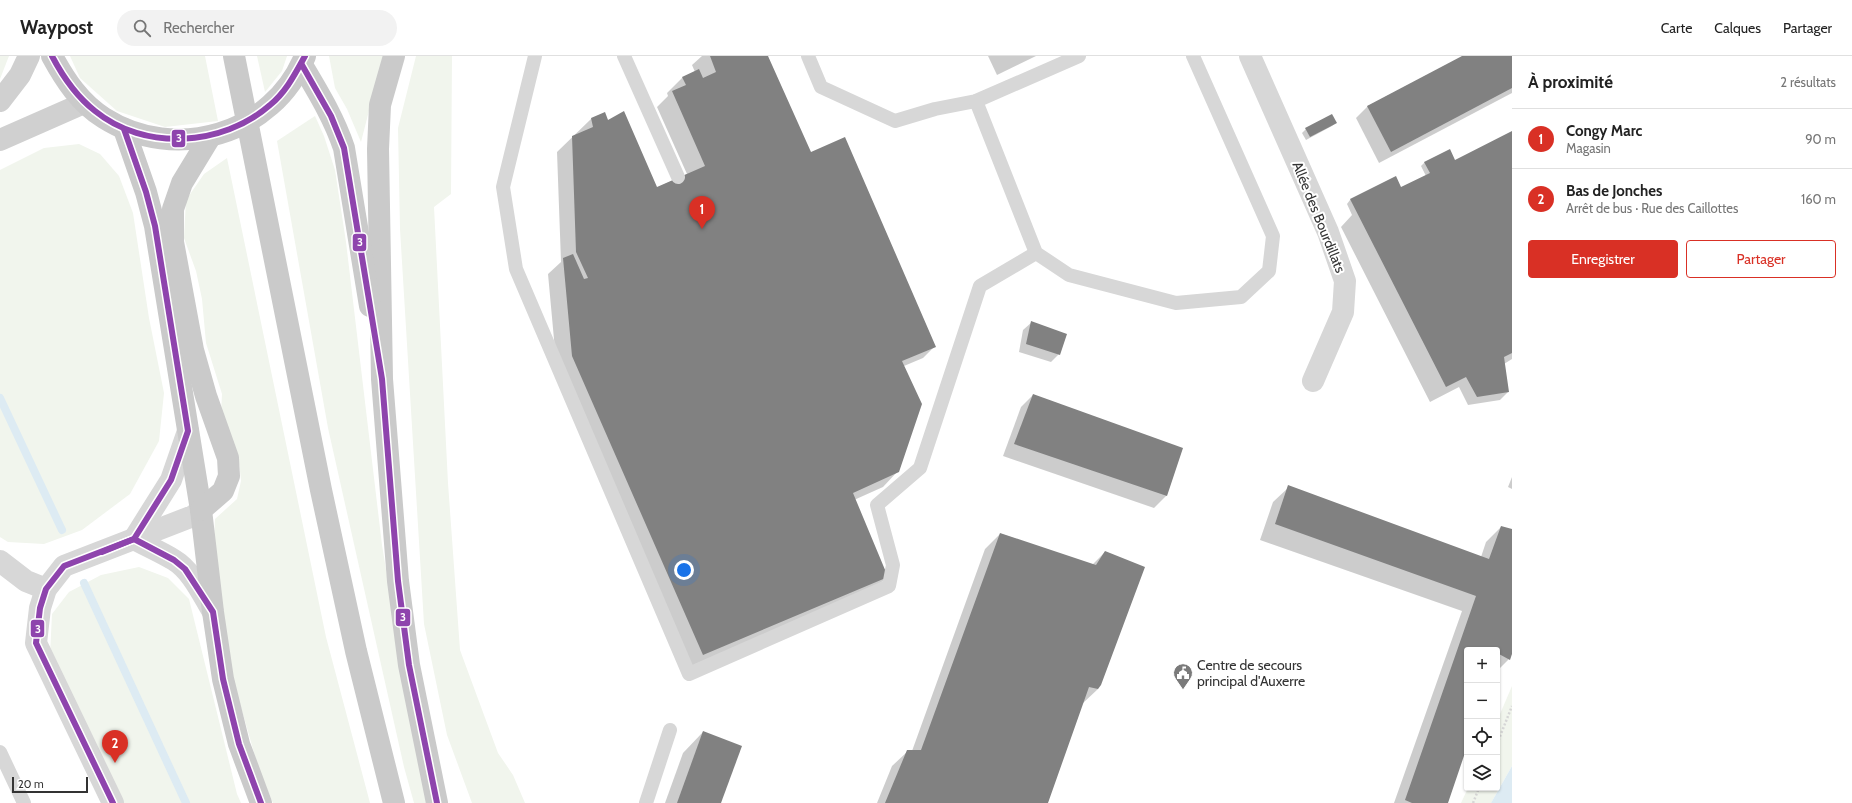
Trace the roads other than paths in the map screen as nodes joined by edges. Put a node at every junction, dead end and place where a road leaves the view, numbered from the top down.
1 (29, 56) edge
2 (52, 56) edge
3 (234, 56) edge
4 (394, 56) edge
5 (534, 56) edge
6 (624, 56) edge
7 (808, 56) edge
8 (1079, 56) edge
9 (1193, 56) edge
10 (1250, 56) edge
11 (303, 60) edge
12 (0, 101) edge
13 (976, 101) junction
14 (84, 103) junction
15 (124, 129) junction
16 (210, 137) junction
17 (0, 140) edge
18 (678, 177) dead end
19 (1036, 252) junction
20 (382, 379) junction
21 (1314, 382) dead end
22 (188, 431) junction
23 (201, 510) junction
24 (134, 539) junction
25 (0, 561) edge
26 (46, 589) junction
27 (213, 612) junction
28 (670, 730) dead end
29 (0, 752) edge
30 (24, 803) edge
31 (113, 803) edge
32 (261, 803) edge
33 (394, 803) edge
34 (437, 803) edge
35 (646, 803) edge

1 - 12 main road
2 - 14 main road
3 - 33 main road
4 - 20 main road
5 - 19 lane
6 - 18 lane
7 - 13 lane
8 - 13 lane
9 - 19 lane
10 - 21 street, Allée des Bourdillats
11 - 16 main road
11 - 20 main road
13 - 19 lane
14 - 15 main road
14 - 17 main road
15 - 16 main road
15 - 22 main road
16 - 23 main road
20 - 34 main road
22 - 23 main road
22 - 24 street
23 - 24 street
23 - 27 main road
24 - 26 street
24 - 27 street
25 - 26 street
26 - 31 street
27 - 32 main road
28 - 35 lane
29 - 30 lane

